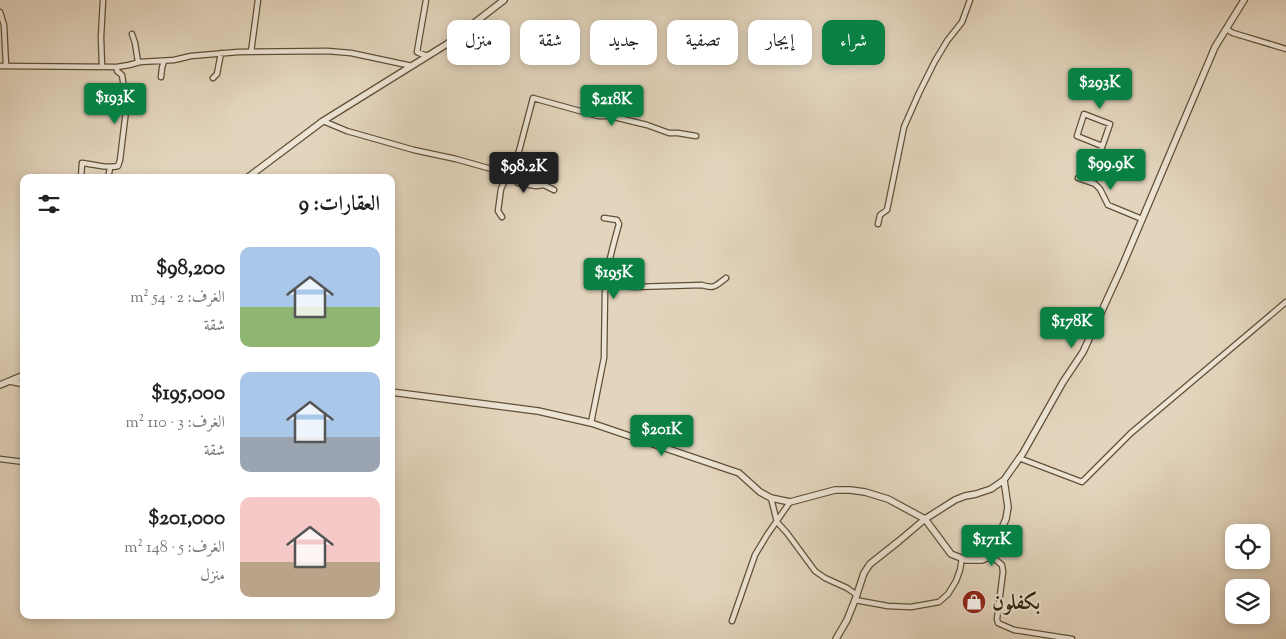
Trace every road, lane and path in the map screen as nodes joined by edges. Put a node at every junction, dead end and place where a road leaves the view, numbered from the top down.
1 (103, 0) edge
2 (258, 0) edge
3 (426, 0) edge
4 (504, 0) edge
5 (970, 0) edge
6 (1244, 0) edge
7 (0, 12) edge
8 (1226, 29) junction
9 (132, 34) dead end
10 (1286, 49) edge
11 (251, 52) junction
12 (221, 53) junction
13 (428, 56) junction
14 (164, 60) junction
15 (138, 62) junction
16 (0, 66) edge
17 (6, 66) junction
18 (102, 66) junction
19 (412, 66) junction
20 (117, 67) junction
21 (161, 77) dead end
22 (213, 78) dead end
23 (323, 121) junction
24 (696, 136) dead end
25 (1102, 146) junction
26 (110, 168) junction
27 (506, 173) junction
28 (81, 174) edge
29 (109, 174) edge
30 (252, 174) edge
31 (1078, 178) dead end
32 (1090, 182) junction
33 (554, 190) dead end
34 (502, 216) dead end
35 (604, 218) dead end
36 (1142, 219) junction
37 (878, 224) dead end
38 (726, 278) dead end
39 (606, 288) junction
40 (1286, 302) edge
41 (20, 377) edge
42 (10, 381) junction
43 (20, 383) edge
44 (0, 384) edge
45 (395, 393) edge
46 (591, 423) junction
47 (1019, 458) junction
48 (0, 459) edge
49 (20, 462) edge
50 (1004, 480) junction
51 (770, 498) junction
52 (790, 502) junction
53 (925, 519) junction
54 (777, 522) junction
55 (990, 555) junction
56 (962, 558) junction
57 (856, 597) junction
58 (732, 622) dead end
59 (836, 639) edge
60 (1072, 639) edge

1 - 18 street
2 - 11 street
3 - 13 street
4 - 13 street
5 - 37 street
6 - 8 street
7 - 17 street
8 - 10 street
8 - 36 street
9 - 15 street
11 - 12 street
11 - 19 street
12 - 14 street
12 - 22 street
13 - 19 street
14 - 15 street
14 - 21 street
15 - 20 street
16 - 17 street
17 - 18 street
18 - 20 street
19 - 23 street
20 - 26 street
23 - 27 street
23 - 30 street
24 - 27 street
25 - 25 street
25 - 32 street
26 - 28 street
26 - 29 street
27 - 33 street
27 - 34 street
31 - 32 street
32 - 36 street
35 - 39 street
36 - 47 street
38 - 39 street
39 - 46 street
40 - 47 street
41 - 42 street
42 - 43 street
42 - 44 street
45 - 46 street
46 - 51 street
47 - 50 street
48 - 49 street
50 - 53 street
50 - 55 street
51 - 52 street
51 - 54 street
52 - 53 street
52 - 54 street
53 - 56 street
53 - 57 street
54 - 57 street
54 - 58 street
55 - 56 street
55 - 60 street
56 - 57 street
57 - 59 street

